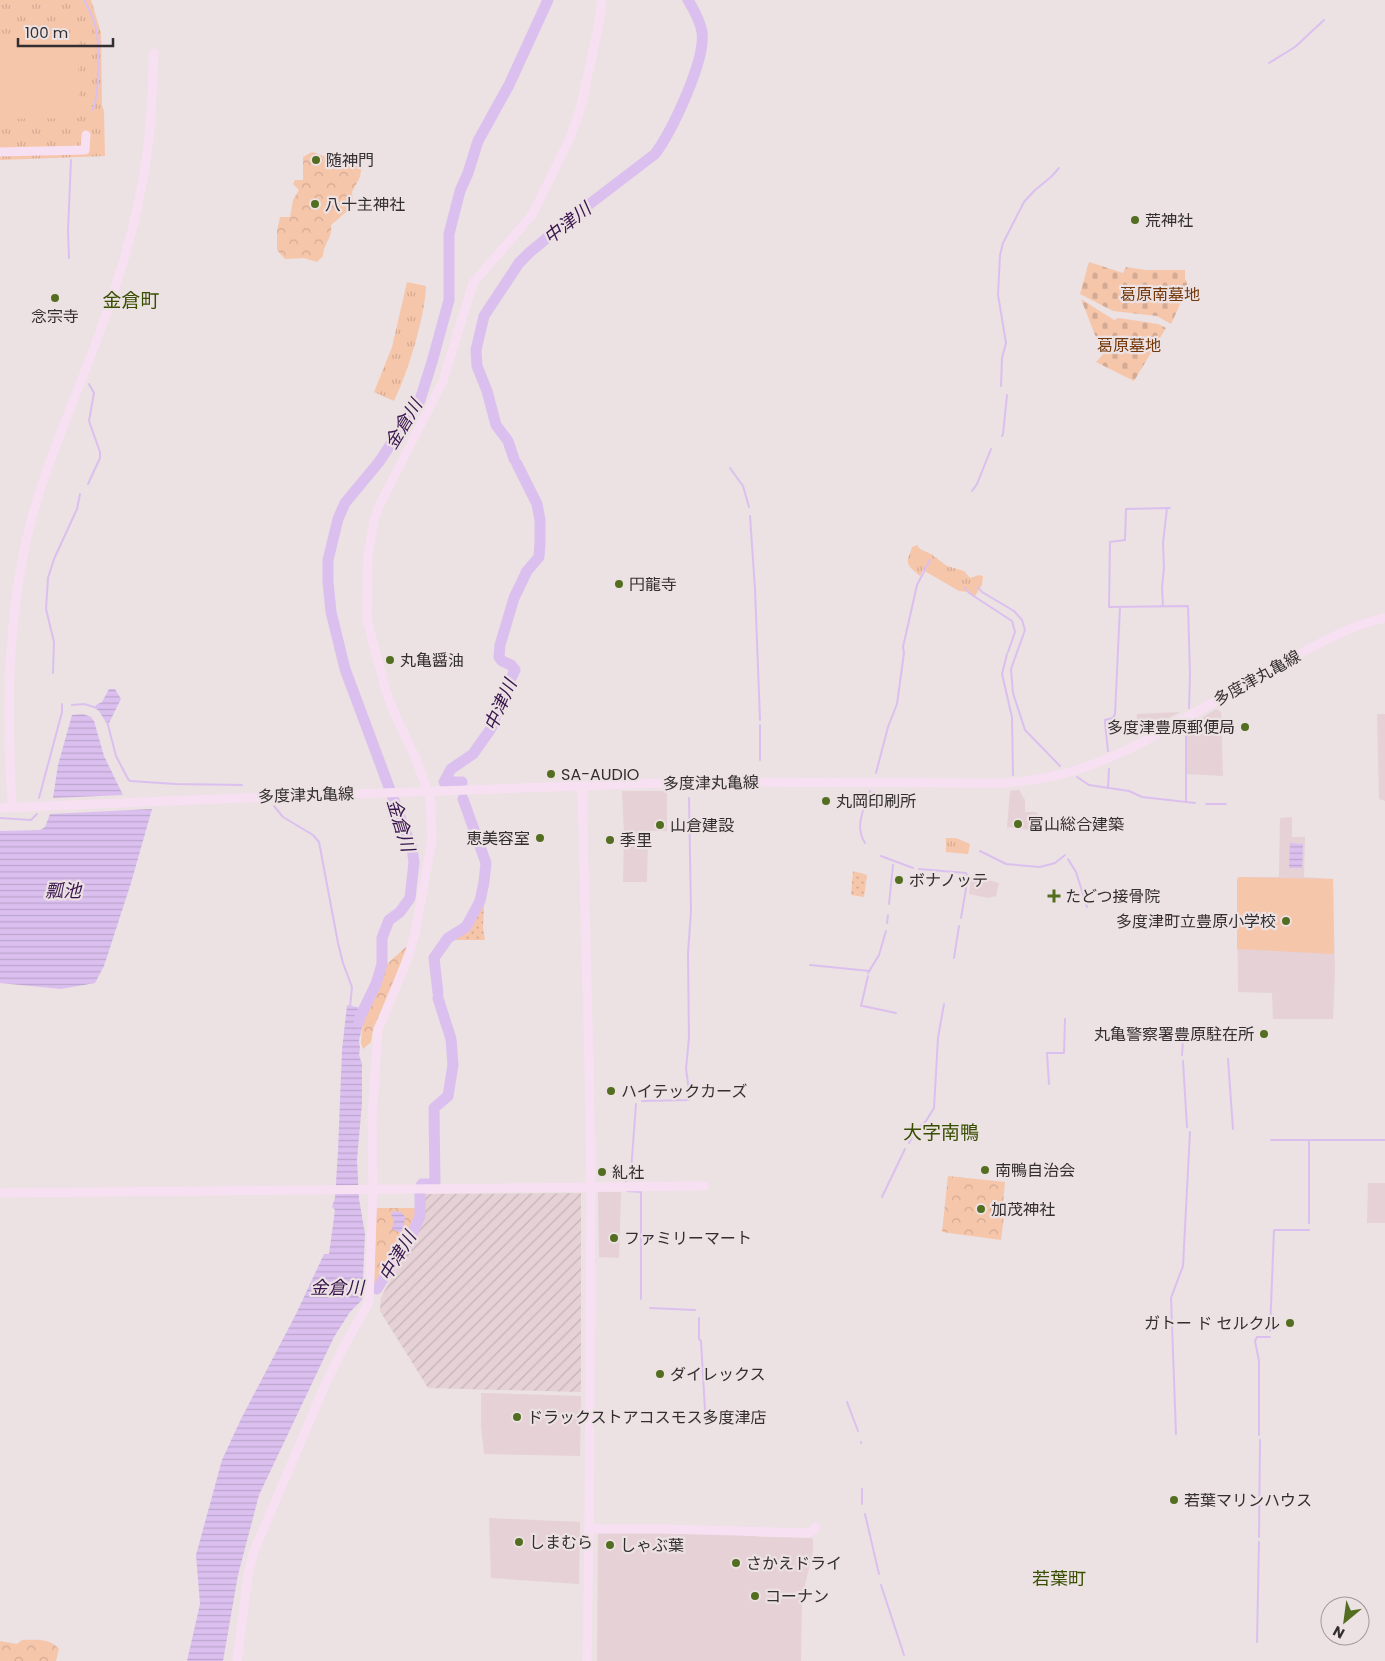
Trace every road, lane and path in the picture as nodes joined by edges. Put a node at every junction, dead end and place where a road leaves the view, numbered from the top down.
1 (602, 0) edge
2 (154, 54) dead end
3 (86, 135) dead end
4 (0, 152) edge
5 (1385, 618) edge
6 (582, 787) junction
7 (428, 791) junction
8 (0, 808) edge
9 (12, 808) junction
10 (704, 1186) dead end
11 (591, 1188) junction
12 (371, 1190) junction
13 (0, 1194) edge
14 (816, 1527) dead end
15 (589, 1529) junction
16 (237, 1661) edge
17 (587, 1661) edge

1 - 7 street
2 - 9 street
3 - 4 street
5 - 6 street, 多度津丸亀線
6 - 7 street, 多度津丸亀線
6 - 11 street
7 - 9 street, 多度津丸亀線
7 - 12 street
8 - 9 street, 多度津丸亀線
10 - 11 street
11 - 12 street
11 - 15 street
12 - 13 street
12 - 16 street
14 - 15 street
15 - 17 street

